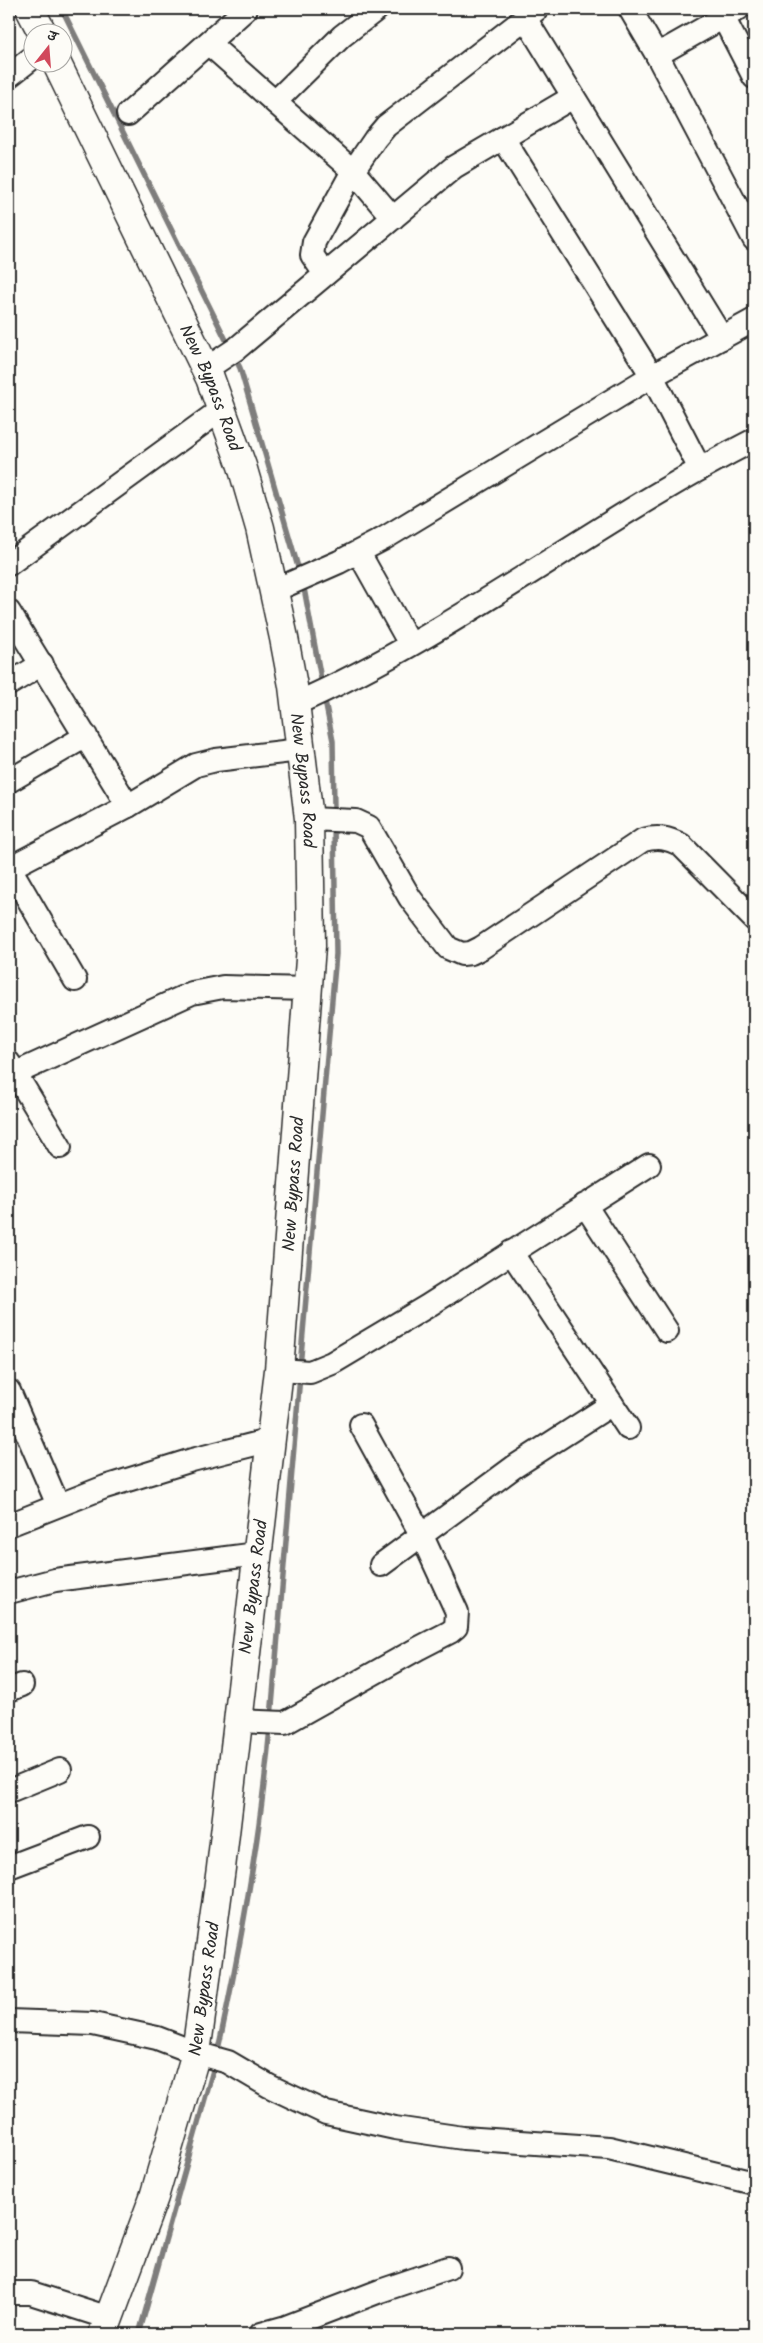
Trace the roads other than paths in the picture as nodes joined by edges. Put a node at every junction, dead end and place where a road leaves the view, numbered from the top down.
1 (30, 9) edge
2 (246, 9) edge
3 (376, 9) edge
4 (630, 9) edge
5 (727, 11) edge
6 (531, 14) edge
7 (37, 22) edge
8 (208, 43) junction
9 (657, 55) junction
10 (22, 66) edge
11 (62, 72) edge
12 (9, 76) edge
13 (754, 77) edge
14 (573, 97) junction
15 (275, 102) junction
16 (128, 114) dead end
17 (503, 138) junction
18 (353, 171) junction
19 (392, 218) junction
20 (754, 239) edge
21 (325, 274) junction
22 (754, 320) edge
23 (722, 338) junction
24 (220, 360) junction
25 (652, 376) junction
26 (222, 410) junction
27 (754, 440) edge
28 (700, 469) junction
29 (359, 552) junction
30 (9, 564) edge
31 (288, 585) junction
32 (9, 612) edge
33 (410, 644) junction
34 (42, 664) junction
35 (9, 684) edge
36 (314, 695) junction
37 (86, 736) junction
38 (300, 750) junction
39 (9, 781) edge
40 (128, 806) junction
41 (309, 819) junction
42 (9, 868) edge
43 (754, 919) edge
44 (75, 980) dead end
45 (308, 989) junction
46 (14, 1077) edge
47 (60, 1147) dead end
48 (649, 1164) dead end
49 (586, 1205) junction
50 (511, 1252) junction
51 (668, 1331) dead end
52 (294, 1371) junction
53 (9, 1390) edge
54 (612, 1404) junction
55 (361, 1425) dead end
56 (628, 1428) dead end
57 (271, 1440) junction
58 (58, 1505) junction
59 (9, 1526) edge
60 (422, 1536) junction
61 (257, 1554) junction
62 (381, 1565) dead end
63 (9, 1592) edge
64 (236, 1721) junction
65 (60, 1770) dead end
66 (9, 1791) edge
67 (88, 1837) dead end
68 (9, 1866) edge
69 (9, 2021) edge
70 (200, 2055) junction
71 (754, 2183) edge
72 (448, 2268) dead end
73 (9, 2293) edge
74 (106, 2326) edge
75 (261, 2334) edge

1 - 7 main road
2 - 8 street
3 - 15 street
4 - 9 street
5 - 9 street
5 - 13 street
6 - 14 street
6 - 18 street
8 - 15 street
8 - 16 street
9 - 20 street
10 - 12 street
11 - 24 main road, New Bypass Road
14 - 17 street
14 - 23 street
15 - 18 street
17 - 19 street
17 - 25 street
18 - 19 street
18 - 21 street
19 - 21 street
21 - 24 street
22 - 23 street
23 - 25 street
24 - 26 main road, New Bypass Road
25 - 28 street
25 - 29 street
26 - 30 street
26 - 31 main road, New Bypass Road
27 - 28 street
28 - 33 street
29 - 31 street
29 - 33 street
31 - 36 main road, New Bypass Road
32 - 34 street
33 - 36 street
34 - 35 street
34 - 37 street
36 - 38 main road, New Bypass Road
37 - 39 street
37 - 40 street
38 - 40 street
38 - 41 main road, New Bypass Road
40 - 42 street
41 - 43 street
41 - 45 main road, New Bypass Road
42 - 44 street
45 - 46 street
45 - 52 main road, New Bypass Road
46 - 47 street
48 - 49 street
49 - 50 street
49 - 51 street
50 - 52 street
50 - 54 street
52 - 57 main road, New Bypass Road
53 - 58 street
54 - 56 street
54 - 60 street
55 - 60 street
57 - 58 street
57 - 61 main road, New Bypass Road
58 - 59 street
60 - 62 street
60 - 64 street
61 - 63 street
61 - 64 main road, New Bypass Road
64 - 70 main road, New Bypass Road
65 - 66 street
67 - 68 street
69 - 70 street
70 - 71 street
70 - 74 main road, New Bypass Road
72 - 75 street
73 - 74 street

